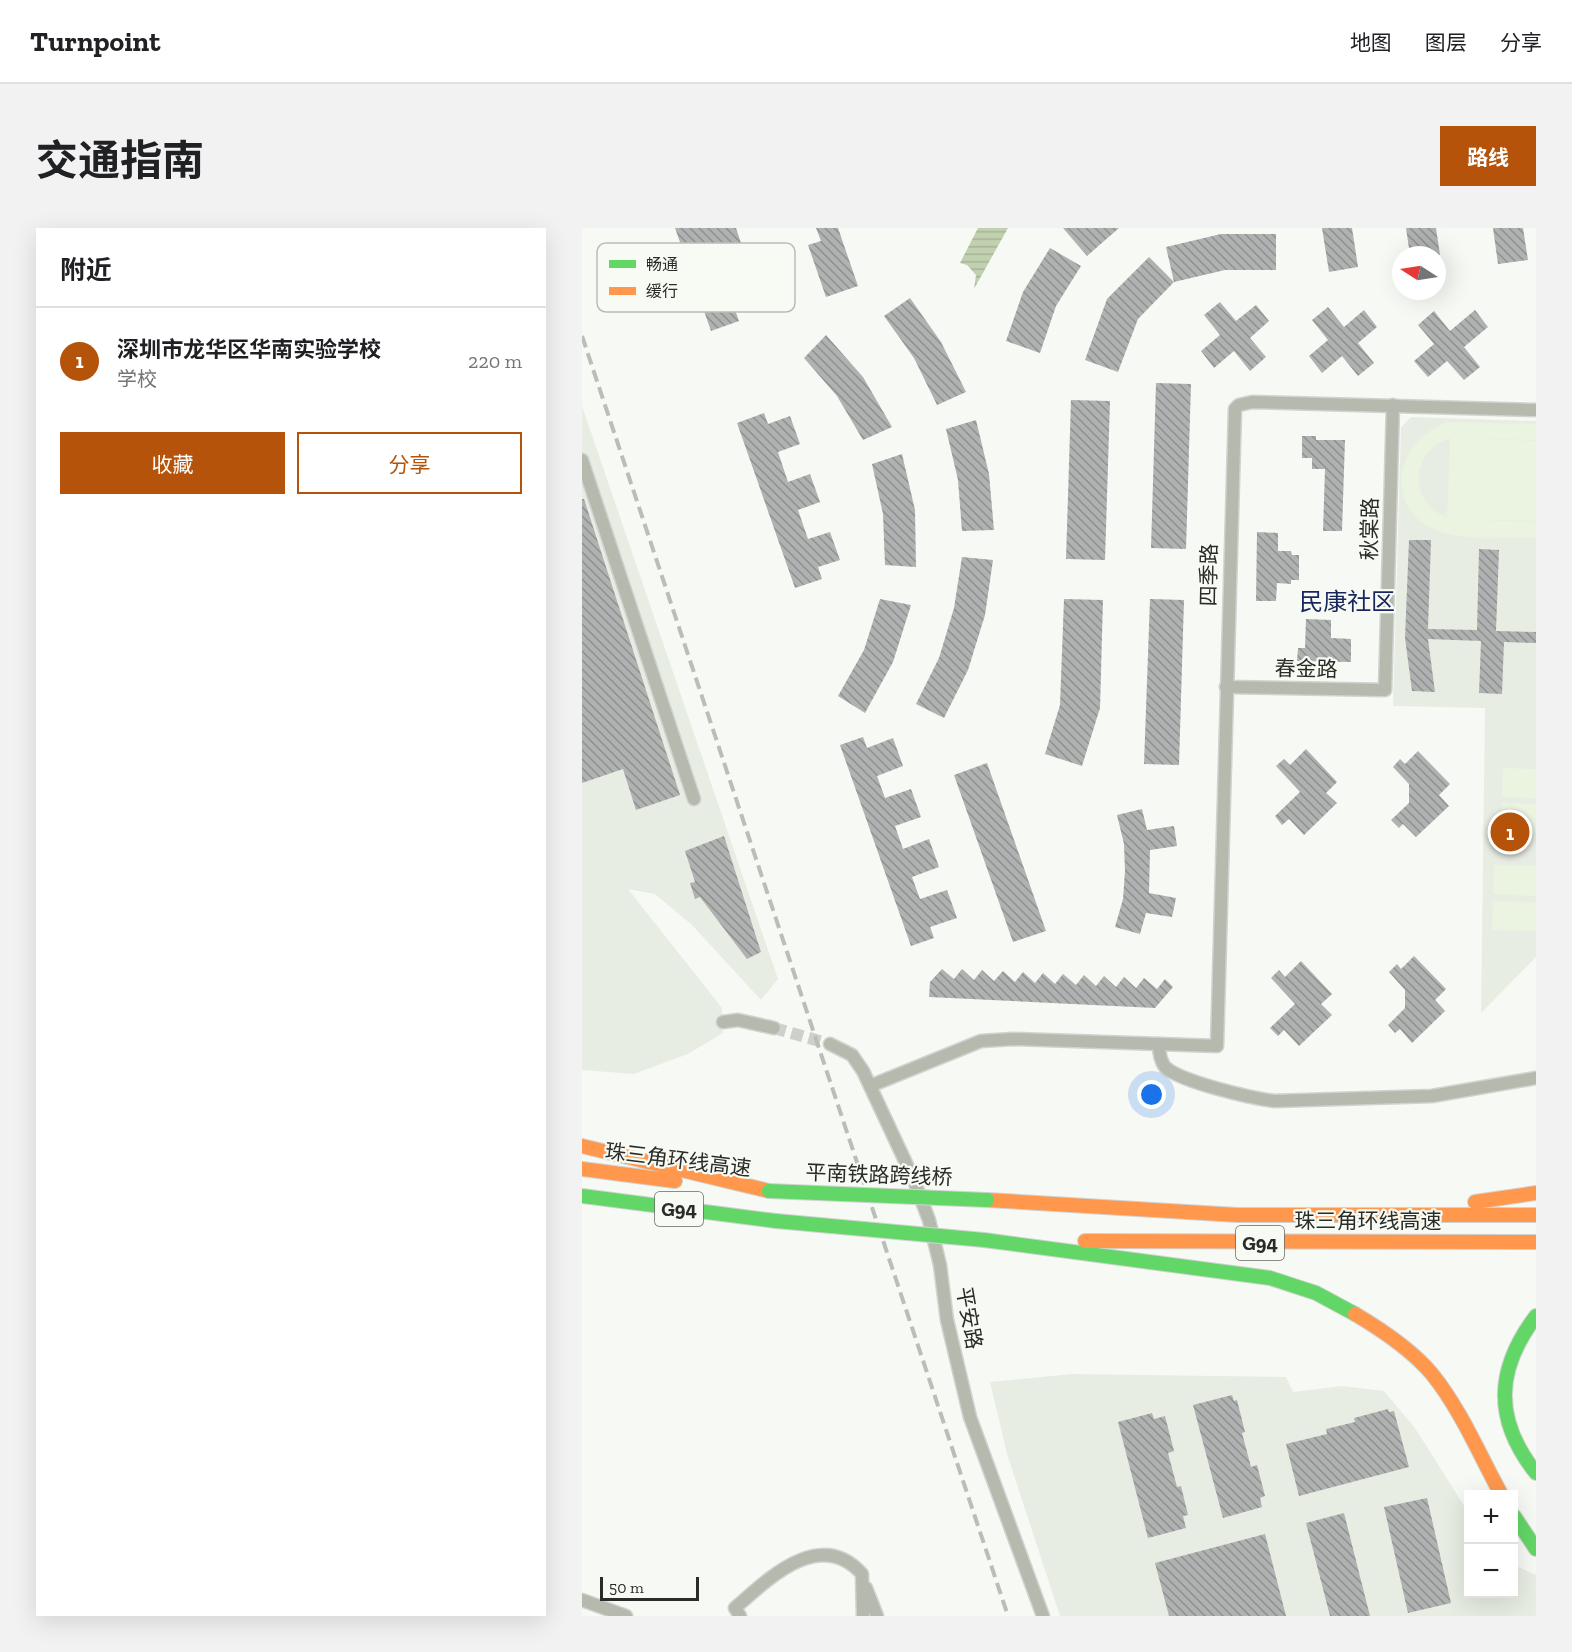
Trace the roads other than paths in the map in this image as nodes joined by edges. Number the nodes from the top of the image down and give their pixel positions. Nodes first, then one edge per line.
1 (1393, 405) junction
2 (1536, 410) edge
3 (582, 460) edge
4 (1226, 687) junction
5 (1385, 690) joint
6 (694, 799) dead end
7 (723, 1022) dead end
8 (774, 1028) tunnel mouth
9 (831, 1044) tunnel mouth
10 (1159, 1044) junction
11 (1536, 1078) edge
12 (870, 1086) junction
13 (582, 1146) edge
14 (582, 1169) edge
15 (769, 1191) junction
16 (1536, 1193) edge
17 (582, 1196) edge
18 (987, 1200) joint
19 (1070, 1203) junction
20 (1536, 1215) edge
21 (984, 1240) junction
22 (1536, 1242) edge
23 (1536, 1316) edge
24 (1536, 1473) edge
25 (1499, 1490) edge
26 (1518, 1522) edge
27 (1536, 1549) edge
28 (864, 1584) junction
29 (582, 1600) edge
30 (626, 1616) edge
31 (740, 1616) edge
32 (863, 1616) edge
33 (877, 1616) edge
34 (1043, 1616) edge

1 - 2 street, 四季路
1 - 4 street, 四季路
1 - 5 street, 秋棠路
3 - 6 street
4 - 5 street, 春金路
4 - 10 street, 四季路
7 - 8 street
9 - 12 street, 平安路
10 - 11 street
10 - 12 street
12 - 34 street, 平安路
13 - 15 highway
14 - 15 highway, 珠三角环线高速 / G94
15 - 18 highway, 平南铁路跨线桥 / G94, bridge
16 - 19 highway
17 - 21 highway, G94, bridge
18 - 19 highway, 珠三角环线高速 / G94
19 - 20 highway, 珠三角环线高速 / G94
21 - 22 highway, 珠三角环线高速 / G94
21 - 25 highway
23 - 24 highway
26 - 27 highway
28 - 31 street
28 - 32 street
28 - 33 street
29 - 30 street

